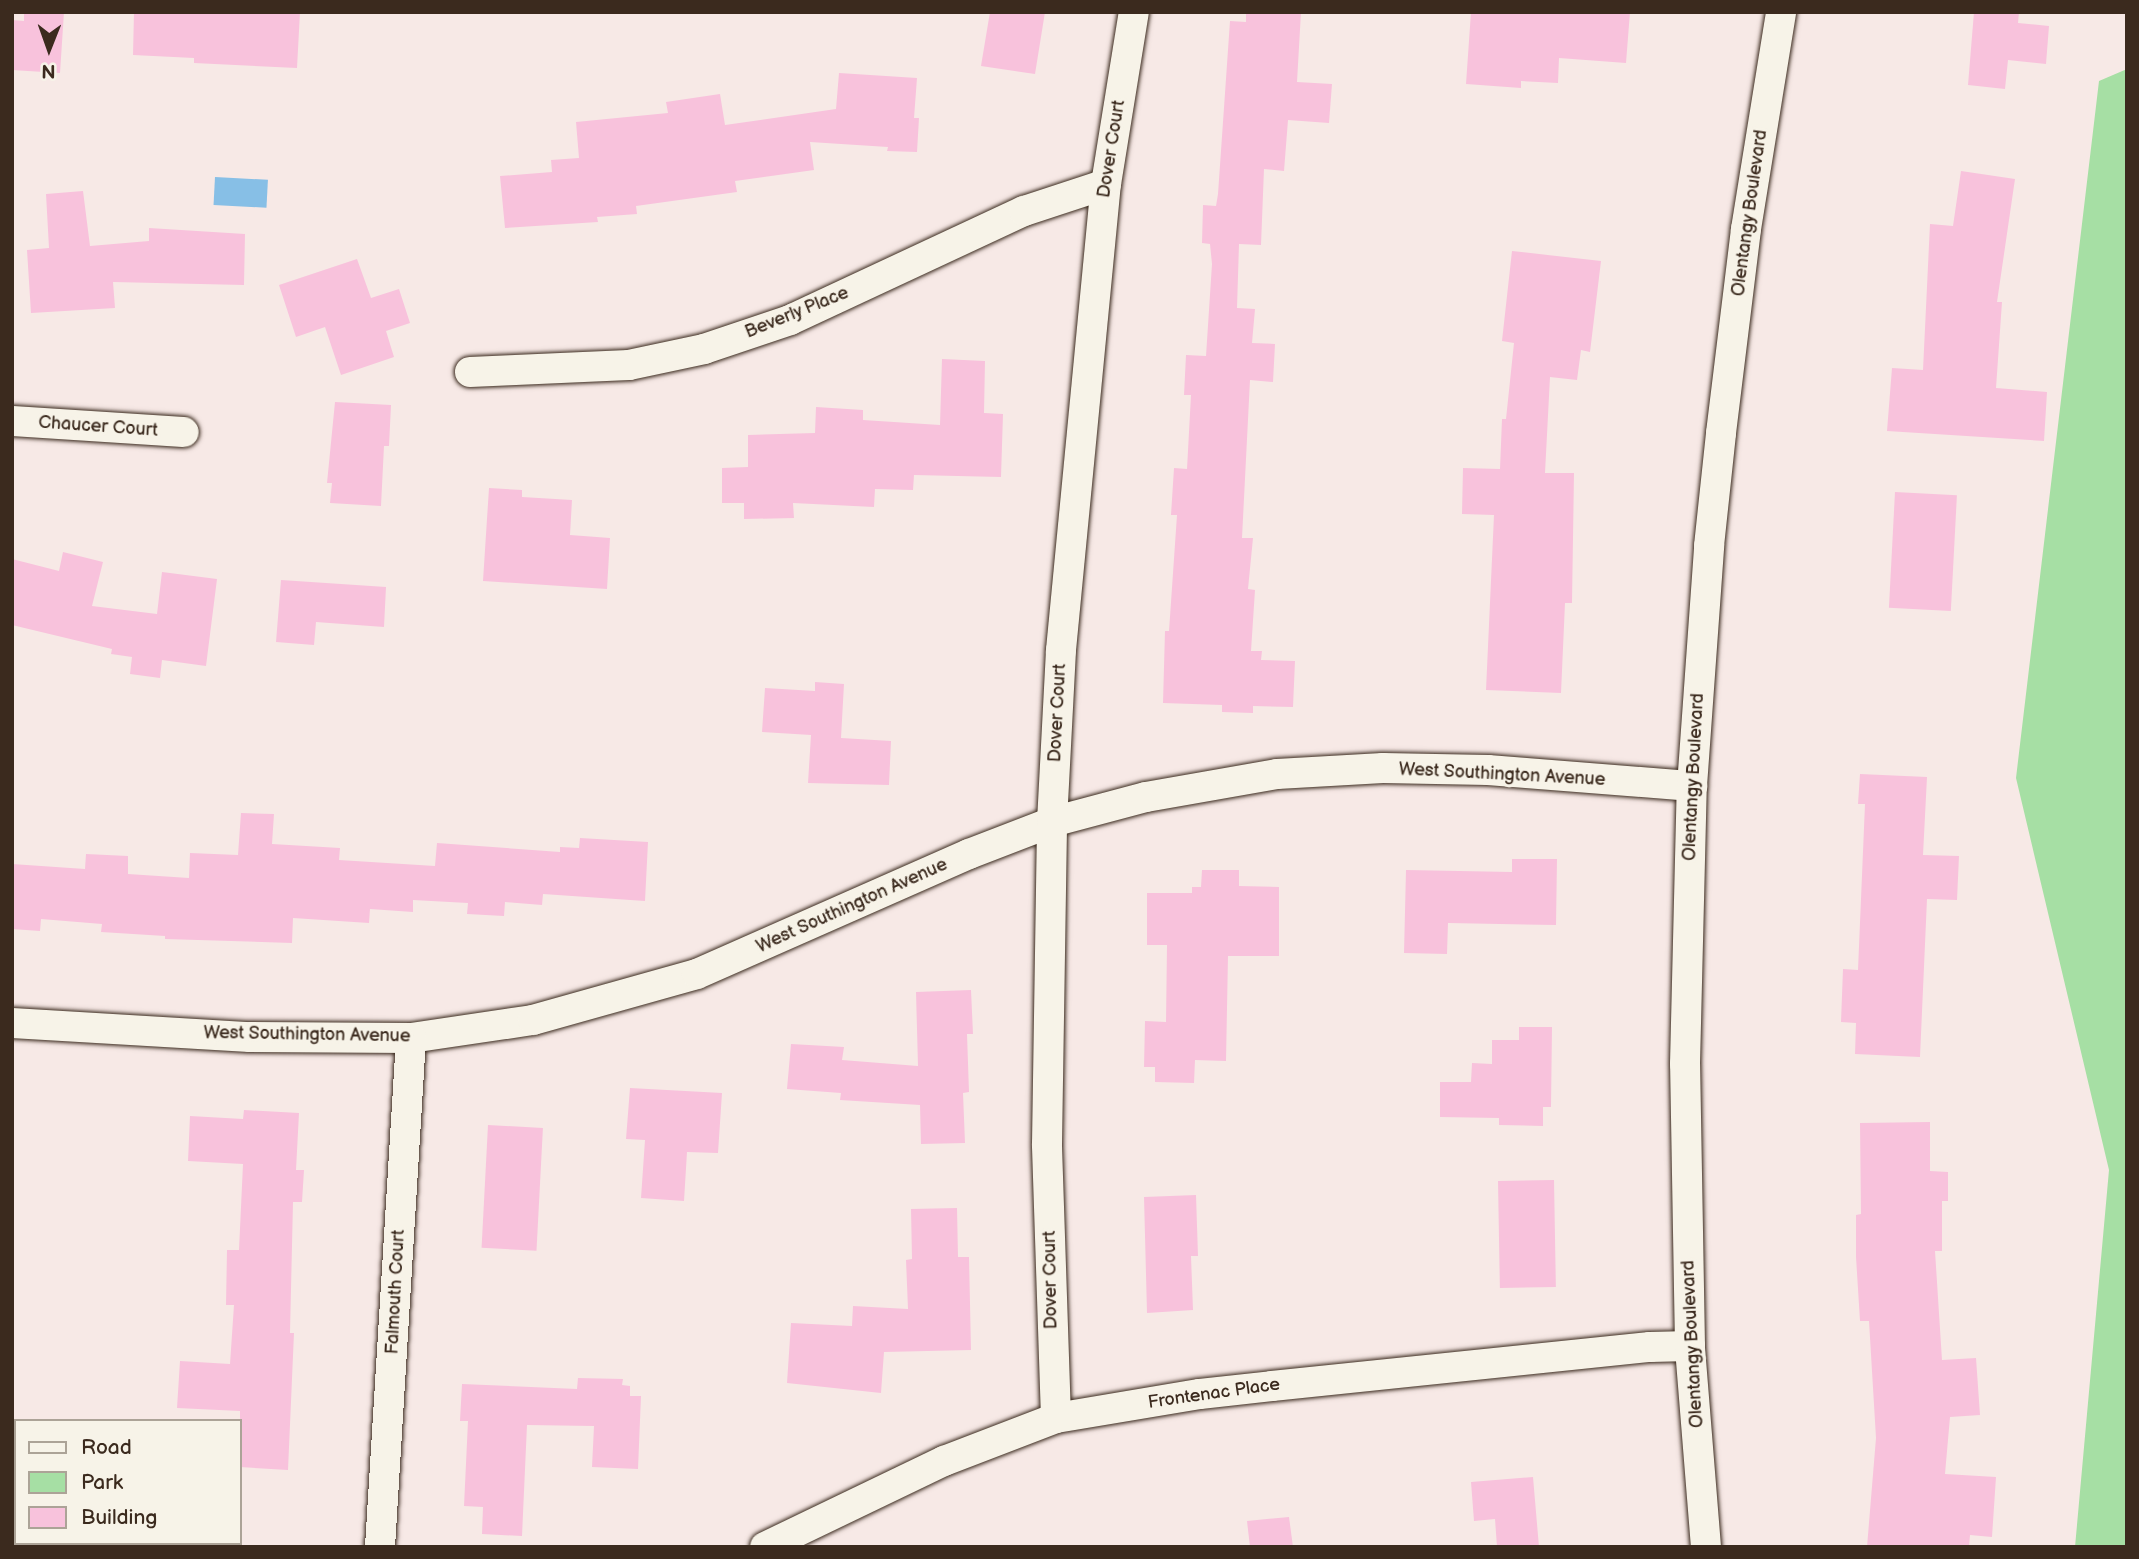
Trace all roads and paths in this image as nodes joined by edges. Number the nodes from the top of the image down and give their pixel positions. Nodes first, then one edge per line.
1 (1134, 12) edge
2 (1781, 12) edge
3 (1106, 184) junction
4 (470, 372) dead end
5 (12, 421) edge
6 (184, 432) dead end
7 (1692, 786) junction
8 (1052, 822) junction
9 (12, 1023) edge
10 (411, 1038) junction
11 (1690, 1346) junction
12 (1056, 1418) junction
13 (380, 1547) edge
14 (765, 1547) edge
15 (1706, 1547) edge

1 - 3 street, Dover Court
2 - 7 street, Olentangy Boulevard
3 - 4 street, Beverly Place
3 - 8 street, Dover Court
5 - 6 street, Chaucer Court
7 - 8 street, West Southington Avenue
7 - 11 street, Olentangy Boulevard
8 - 10 street, West Southington Avenue
8 - 12 street, Dover Court
9 - 10 street, West Southington Avenue
10 - 13 street, Falmouth Court
11 - 12 street, Frontenac Place
11 - 15 street, Olentangy Boulevard
12 - 14 street, Frontenac Place

